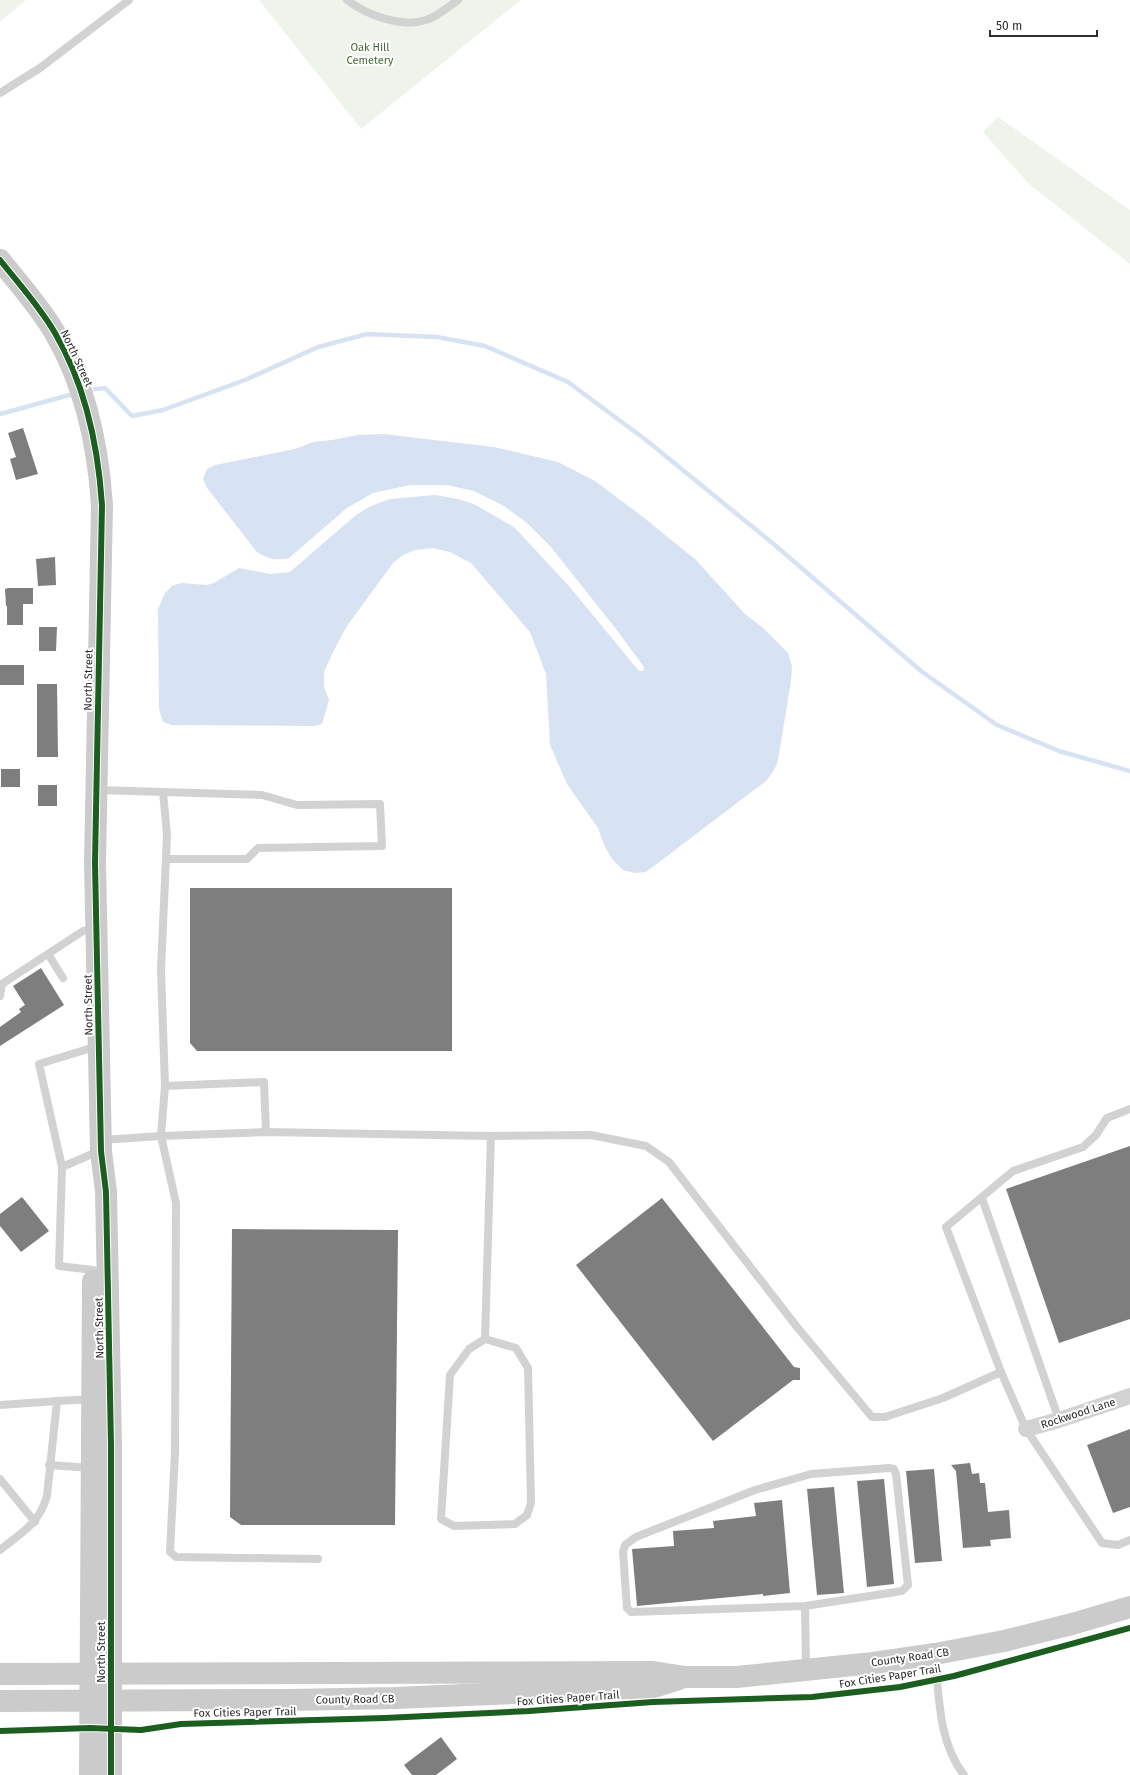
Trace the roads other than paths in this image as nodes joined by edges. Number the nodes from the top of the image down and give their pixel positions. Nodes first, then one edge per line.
1 (129, 0) edge
2 (347, 0) edge
3 (458, 0) edge
4 (0, 93) edge
5 (0, 260) edge
6 (96, 790) junction
7 (163, 792) junction
8 (166, 859) junction
9 (96, 929) junction
10 (48, 954) junction
11 (63, 978) dead end
12 (0, 996) edge
13 (99, 1046) junction
14 (165, 1086) junction
15 (1130, 1109) edge
16 (266, 1132) junction
17 (161, 1136) junction
18 (492, 1136) junction
19 (100, 1146) junction
20 (62, 1167) junction
21 (982, 1198) junction
22 (93, 1270) junction
23 (485, 1339) junction
24 (1001, 1372) junction
25 (1130, 1396) edge
26 (93, 1399) junction
27 (57, 1401) junction
28 (0, 1405) edge
29 (1059, 1420) junction
30 (1026, 1429) junction
31 (49, 1465) junction
32 (92, 1468) junction
33 (0, 1479) edge
34 (35, 1522) junction
35 (1130, 1540) edge
36 (0, 1550) edge
37 (318, 1559) dead end
38 (805, 1606) junction
39 (1130, 1607) edge
40 (935, 1654) junction
41 (806, 1671) junction
42 (101, 1673) junction
43 (0, 1674) edge
44 (684, 1677) junction
45 (101, 1700) junction
46 (0, 1701) edge
47 (961, 1774) edge
48 (90, 1775) edge
49 (111, 1775) edge

1 - 4 lane
2 - 3 lane
5 - 6 street, North Street
6 - 7 lane
6 - 9 street, North Street
7 - 8 lane
7 - 8 lane
8 - 14 lane
9 - 10 lane
9 - 13 street, North Street
10 - 11 lane
10 - 12 lane
13 - 19 street, North Street
13 - 20 lane
14 - 16 lane
14 - 17 lane
15 - 21 lane
16 - 17 lane
16 - 18 lane
17 - 19 lane
17 - 37 lane
18 - 23 lane
18 - 24 lane
19 - 20 lane
19 - 22 street, North Street
19 - 42 street, North Street
20 - 22 lane
21 - 24 lane
21 - 29 lane
22 - 26 street, North Street
23 - 23 lane
24 - 30 lane
25 - 29 street, Rockwood Lane
26 - 27 lane
26 - 32 street, North Street
27 - 28 lane
27 - 31 lane
29 - 30 street, Rockwood Lane
30 - 35 lane
31 - 32 lane
31 - 34 lane
32 - 42 street, North Street
33 - 34 lane
34 - 36 lane
38 - 38 lane
38 - 41 lane
39 - 40 street, County Road CB
40 - 41 street, County Road CB
40 - 47 lane
41 - 44 street, County Road CB
42 - 43 street, County Road CB
42 - 44 street, County Road CB
42 - 45 street, North Street
44 - 45 street, County Road CB
45 - 46 street, County Road CB
45 - 48 street, North Street
45 - 49 street, North Street

